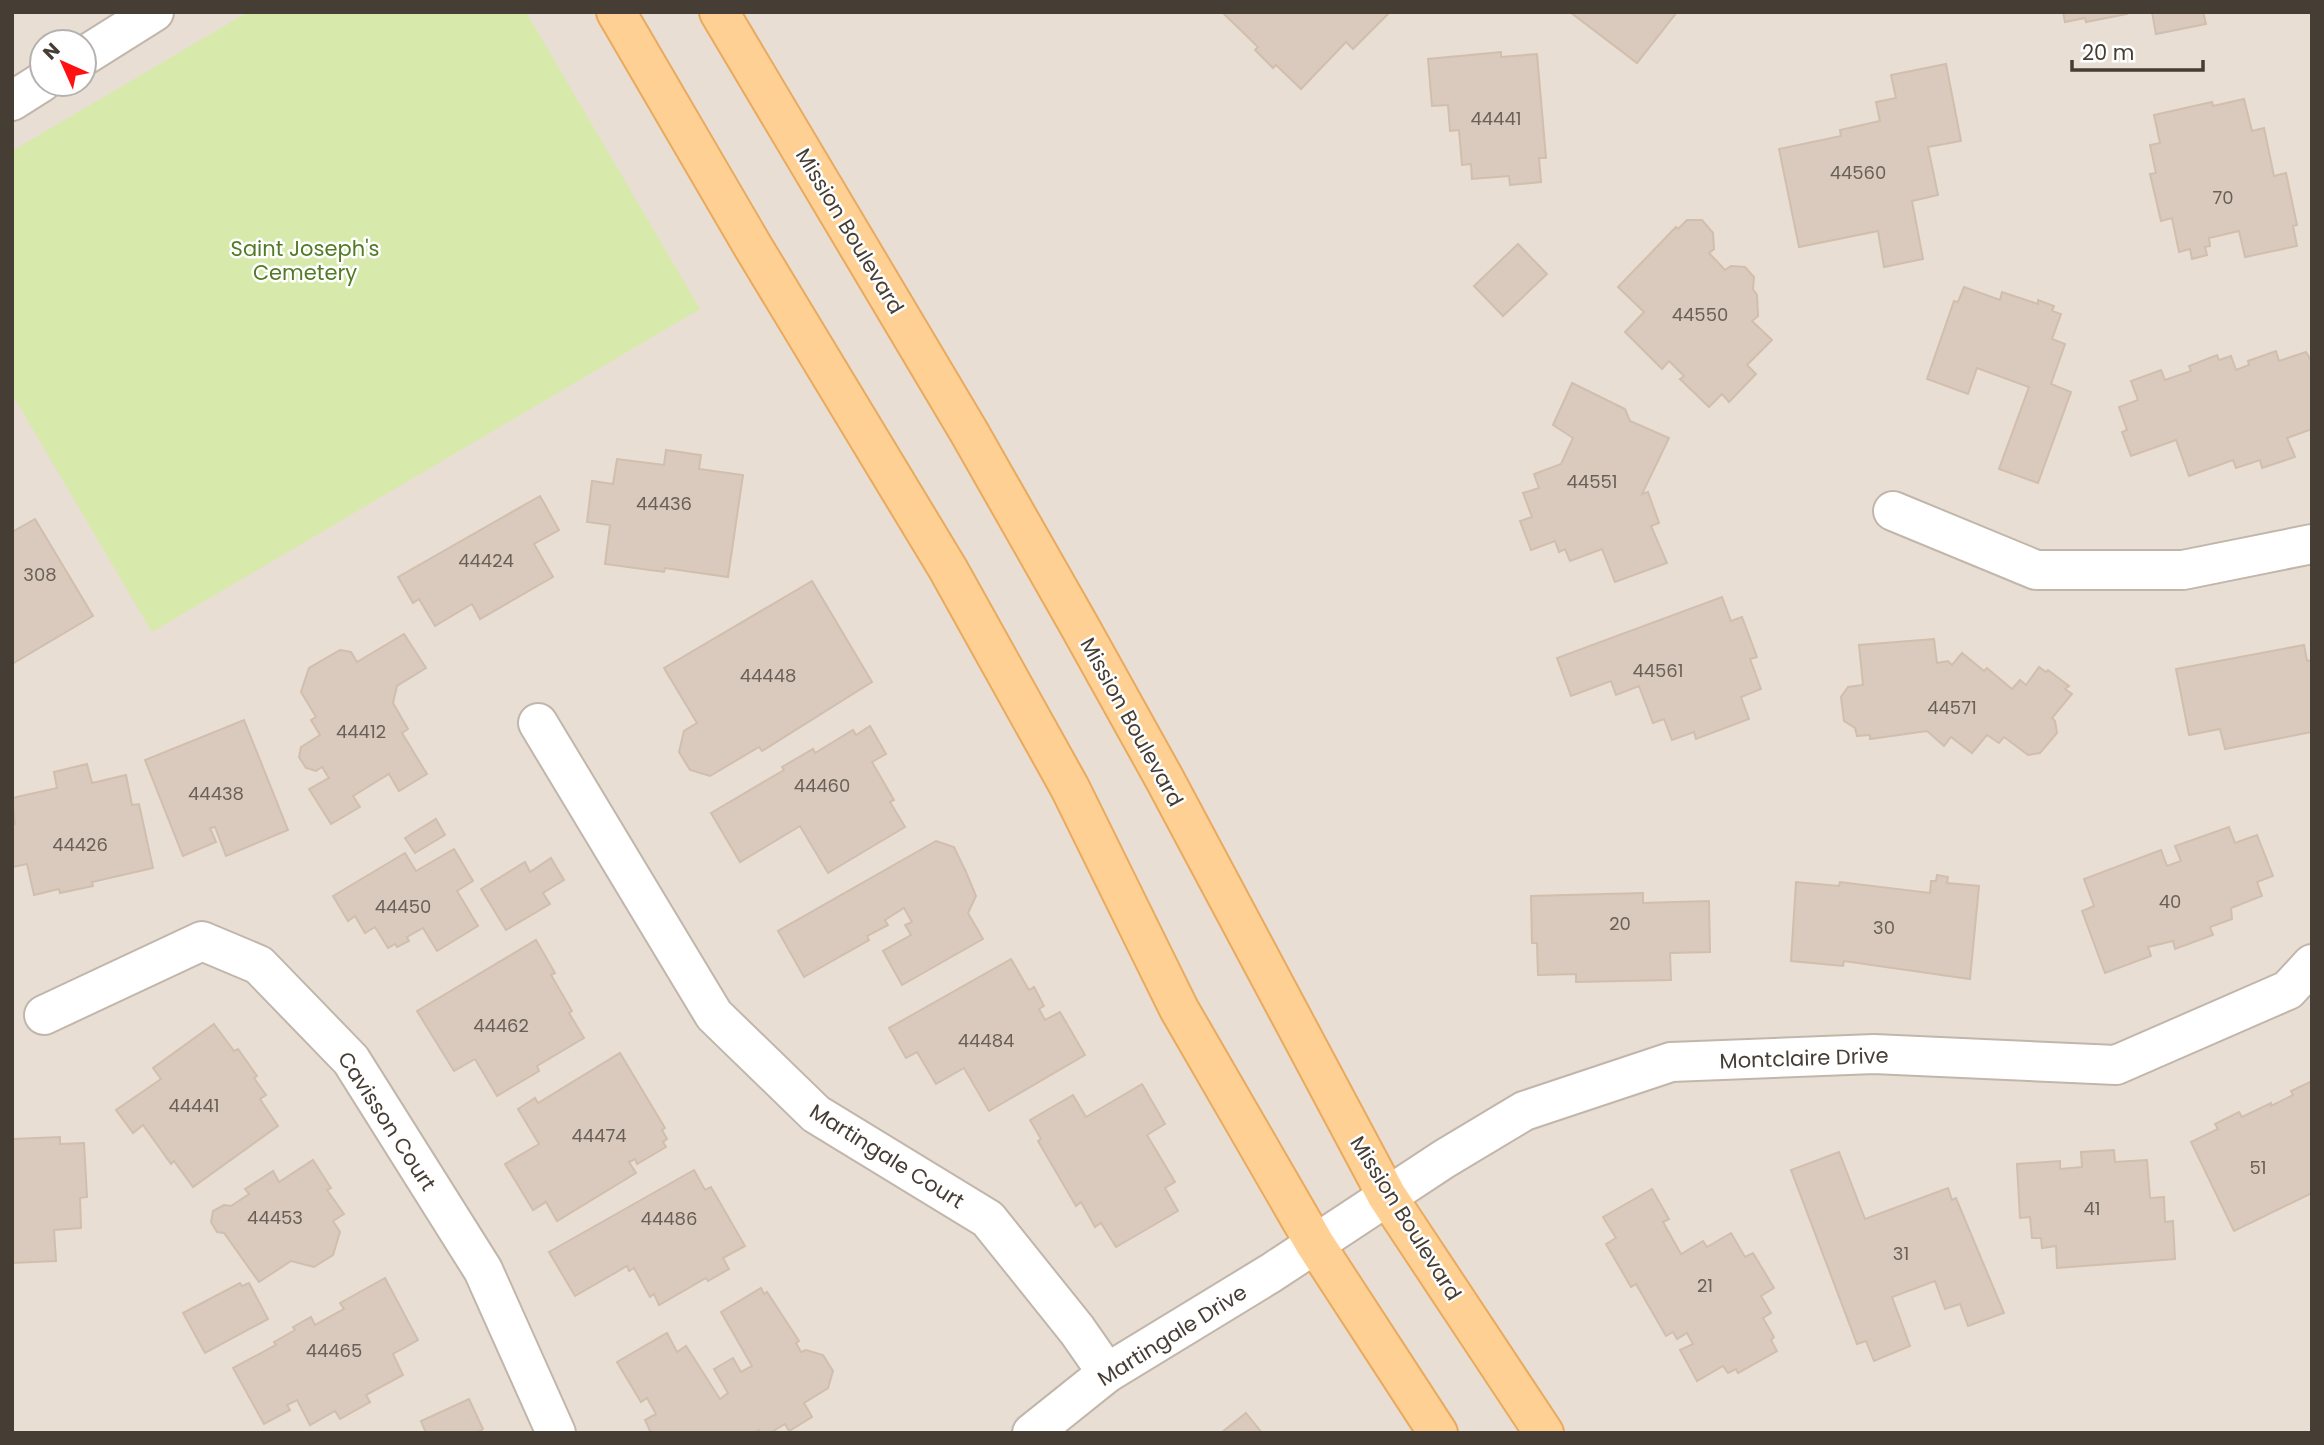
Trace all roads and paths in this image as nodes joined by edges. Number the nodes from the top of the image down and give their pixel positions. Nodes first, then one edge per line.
1 (154, 12) edge
2 (616, 12) edge
3 (719, 12) edge
4 (98, 47) edge
5 (28, 91) edge
6 (12, 101) edge
7 (1893, 511) dead end
8 (2312, 544) edge
9 (538, 723) dead end
10 (2312, 964) edge
11 (44, 1015) dead end
12 (1387, 1196) junction
13 (1315, 1244) junction
14 (1107, 1373) junction
15 (556, 1433) edge
16 (1032, 1433) edge
17 (1438, 1433) edge
18 (1544, 1433) edge

1 - 4 street
2 - 13 main road
3 - 12 main road, Mission Boulevard
5 - 6 street
7 - 8 street
9 - 14 street, Martingale Court
10 - 12 street, Montclaire Drive
11 - 15 street, Cavisson Court
12 - 13 street, Montclaire Drive
12 - 18 main road, Mission Boulevard
13 - 14 street, Martingale Drive
13 - 17 main road
14 - 16 street, Martingale Drive

